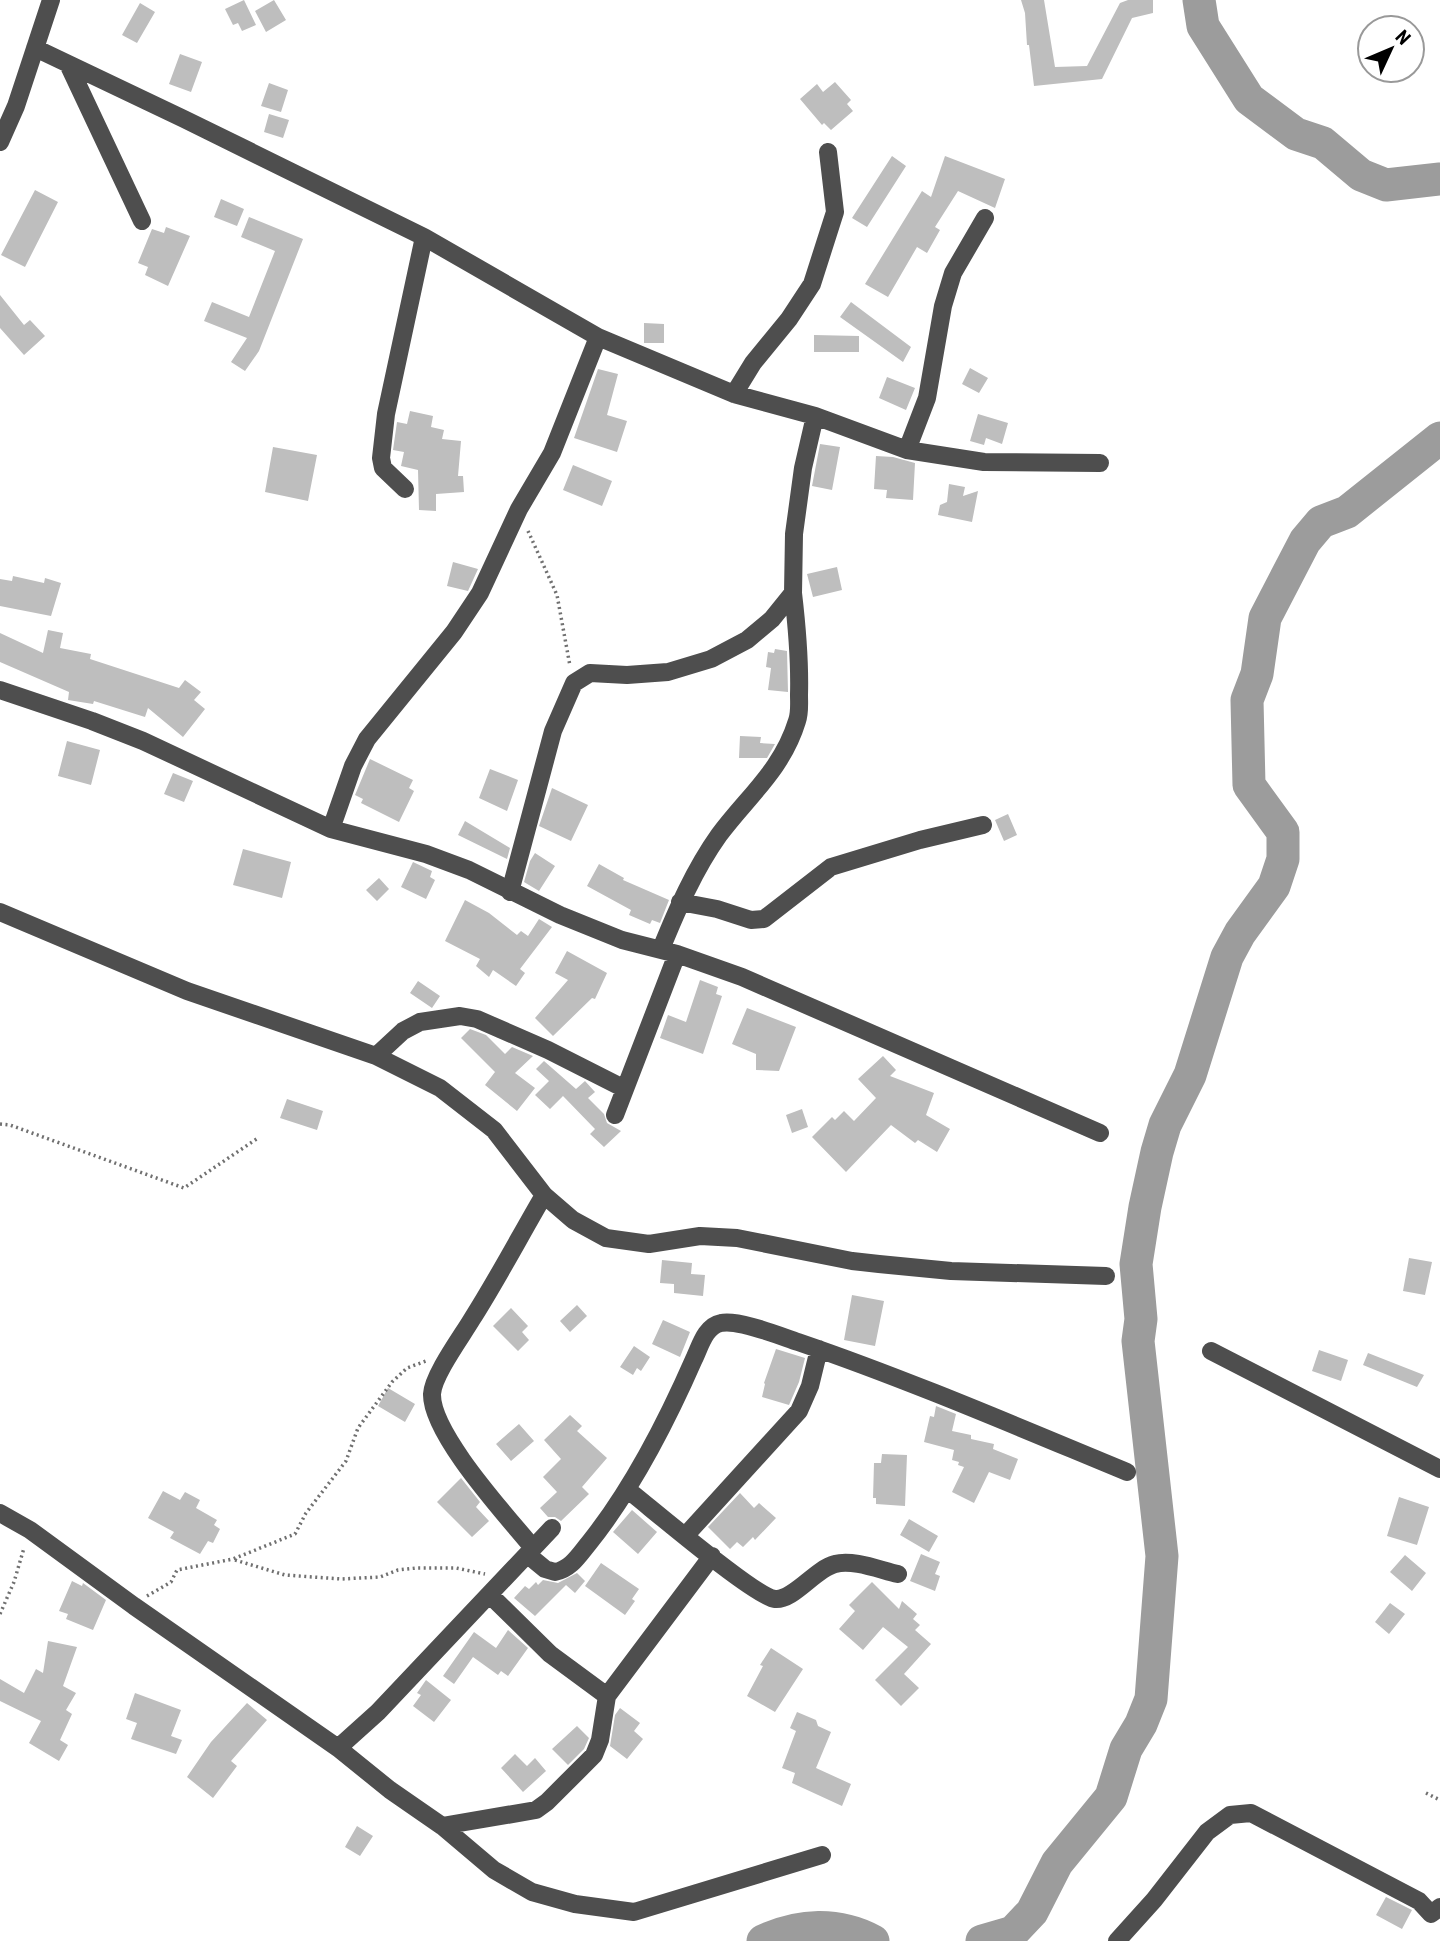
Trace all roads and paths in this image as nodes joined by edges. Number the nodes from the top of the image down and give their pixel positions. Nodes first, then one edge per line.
1 (51, 0) edge
2 (35, 48) junction
3 (68, 64) junction
4 (0, 142) edge
5 (828, 152) dead end
6 (985, 218) dead end
7 (142, 221) dead end
8 (424, 237) junction
9 (598, 337) junction
10 (734, 394) junction
11 (815, 416) junction
12 (907, 450) junction
13 (1100, 463) dead end
14 (405, 489) dead end
15 (519, 509) junction
16 (793, 593) junction
17 (574, 683) junction
18 (0, 690) edge
19 (983, 825) dead end
20 (331, 829) junction
21 (510, 891) junction
22 (680, 902) junction
23 (0, 912) edge
24 (669, 952) junction
25 (376, 1056) junction
26 (625, 1089) junction
27 (615, 1115) dead end
28 (0, 1124) edge
29 (1100, 1133) dead end
30 (258, 1138) dead end
31 (544, 1195) junction
32 (1106, 1276) dead end
33 (819, 1349) junction
34 (1211, 1351) dead end
35 (452, 1352) junction
36 (1440, 1469) edge
37 (1127, 1472) dead end
38 (628, 1490) junction
39 (0, 1513) edge
40 (552, 1528) dead end
41 (30, 1530) junction
42 (686, 1535) junction
43 (530, 1551) junction
44 (712, 1556) junction
45 (233, 1559) junction
46 (898, 1574) dead end
47 (507, 1578) junction
48 (490, 1595) junction
49 (134, 1606) junction
50 (0, 1614) edge
51 (607, 1696) junction
52 (338, 1748) junction
53 (1426, 1793) dead end
54 (1440, 1800) edge
55 (442, 1825) junction
56 (822, 1855) dead end
57 (1440, 1908) edge
58 (1117, 1941) edge

1 - 2 street
2 - 3 street
2 - 4 street
3 - 7 street
3 - 8 street
5 - 10 street
6 - 12 street
8 - 9 street
8 - 14 street
9 - 10 street
9 - 15 street
10 - 11 street
11 - 12 street
11 - 16 street
12 - 13 street
15 - 17 path
15 - 20 street
16 - 17 street
16 - 22 street
17 - 21 street
18 - 20 street
19 - 22 street
20 - 21 street
21 - 24 street
22 - 24 street
23 - 25 street
24 - 26 street
24 - 29 street
25 - 26 street
25 - 31 street
26 - 27 street
28 - 30 path
31 - 32 street
31 - 35 street
33 - 37 street
33 - 38 street
33 - 42 street
34 - 36 street
35 - 43 street
35 - 45 path
38 - 42 street
38 - 43 street
39 - 41 street
40 - 43 street
41 - 49 street
41 - 50 path
42 - 44 street
43 - 47 street
44 - 46 street
44 - 51 street
45 - 47 path
45 - 49 path
47 - 48 street
48 - 51 street
48 - 52 street
49 - 52 street
51 - 55 street
52 - 55 street
53 - 54 path
55 - 56 street
57 - 58 street

